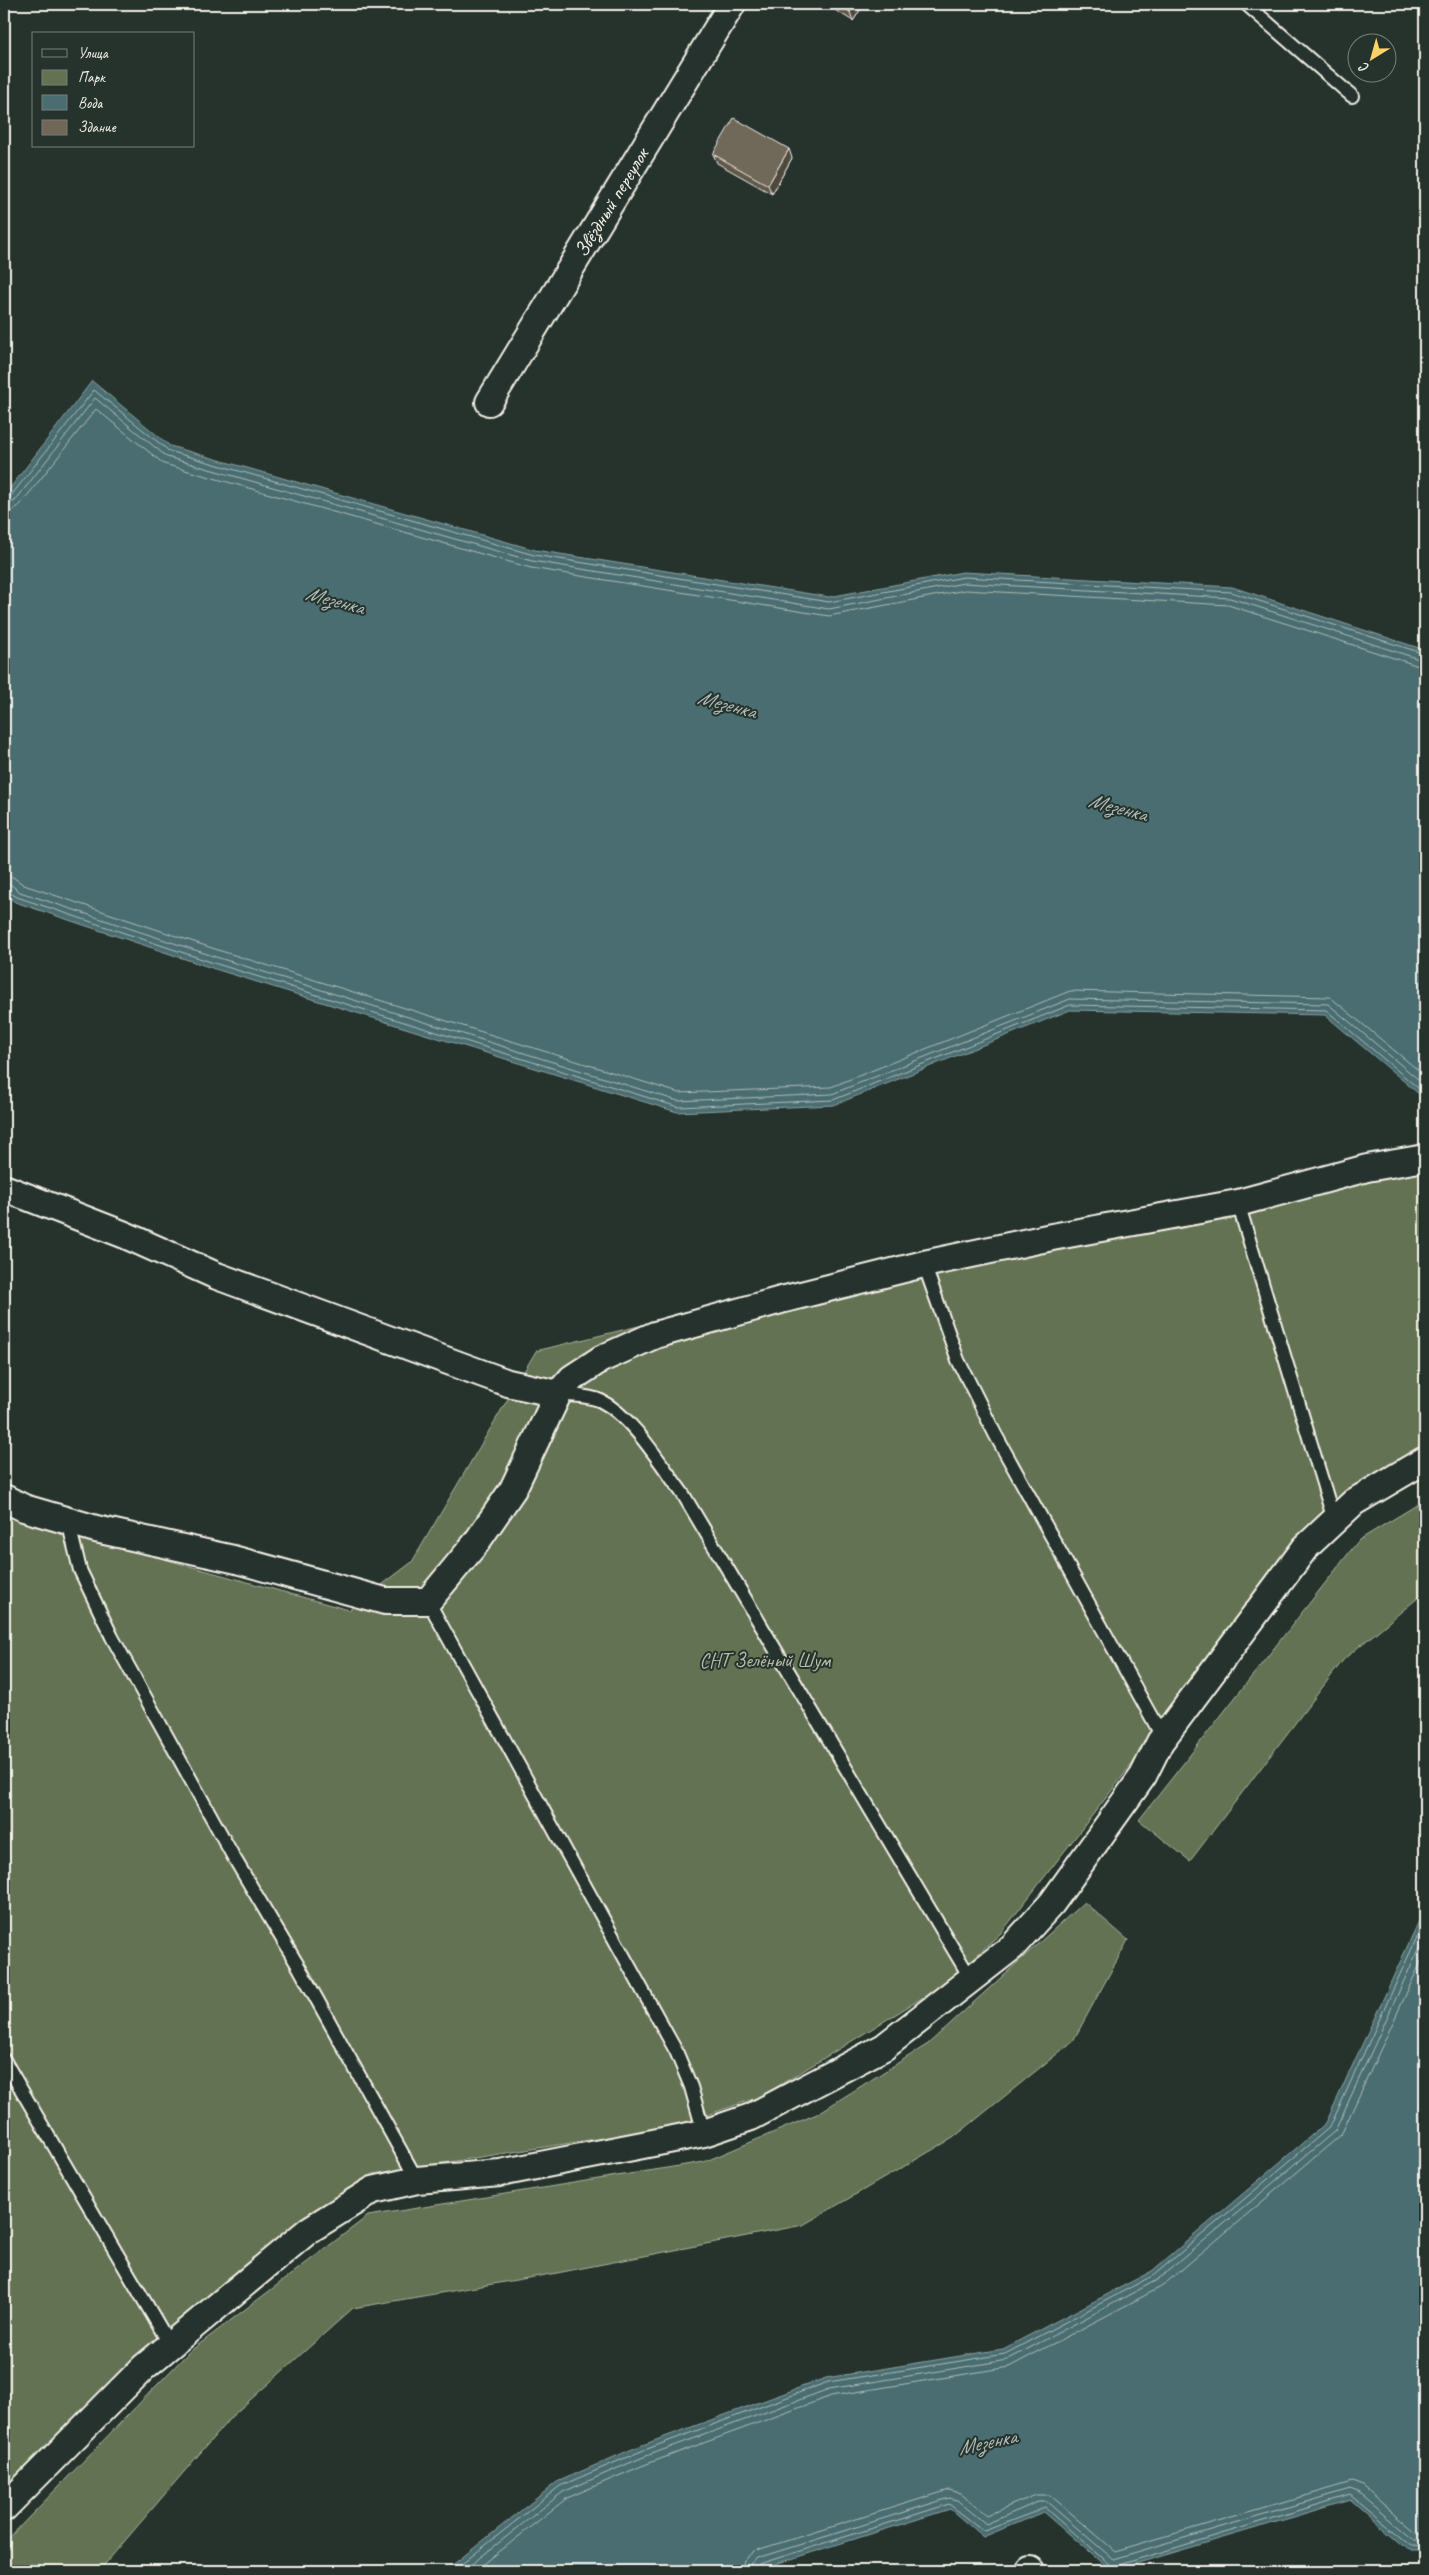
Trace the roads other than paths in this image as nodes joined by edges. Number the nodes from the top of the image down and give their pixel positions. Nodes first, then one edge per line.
1 (732, 4) edge
2 (1246, 4) edge
3 (1352, 96) dead end
4 (489, 402) dead end
5 (1425, 1158) edge
6 (4, 1188) edge
7 (1238, 1203) junction
8 (924, 1264) junction
9 (558, 1394) junction
10 (1425, 1460) edge
11 (4, 1498) edge
12 (1334, 1520) junction
13 (68, 1521) junction
14 (428, 1602) junction
15 (1160, 1742) junction
16 (971, 1979) junction
17 (4, 2060) edge
18 (704, 2133) junction
19 (417, 2180) junction
20 (170, 2345) junction
21 (4, 2508) edge

1 - 4 street, Звёздный переулок
2 - 3 lane
5 - 7 street
6 - 9 street
7 - 8 street
7 - 12 lane
8 - 9 street
8 - 15 lane
9 - 14 street
9 - 16 lane
10 - 12 street
11 - 13 street
12 - 15 street
13 - 14 street
13 - 19 lane
14 - 18 lane
15 - 16 street
16 - 18 street
17 - 20 lane
18 - 19 street
19 - 20 street
20 - 21 street

